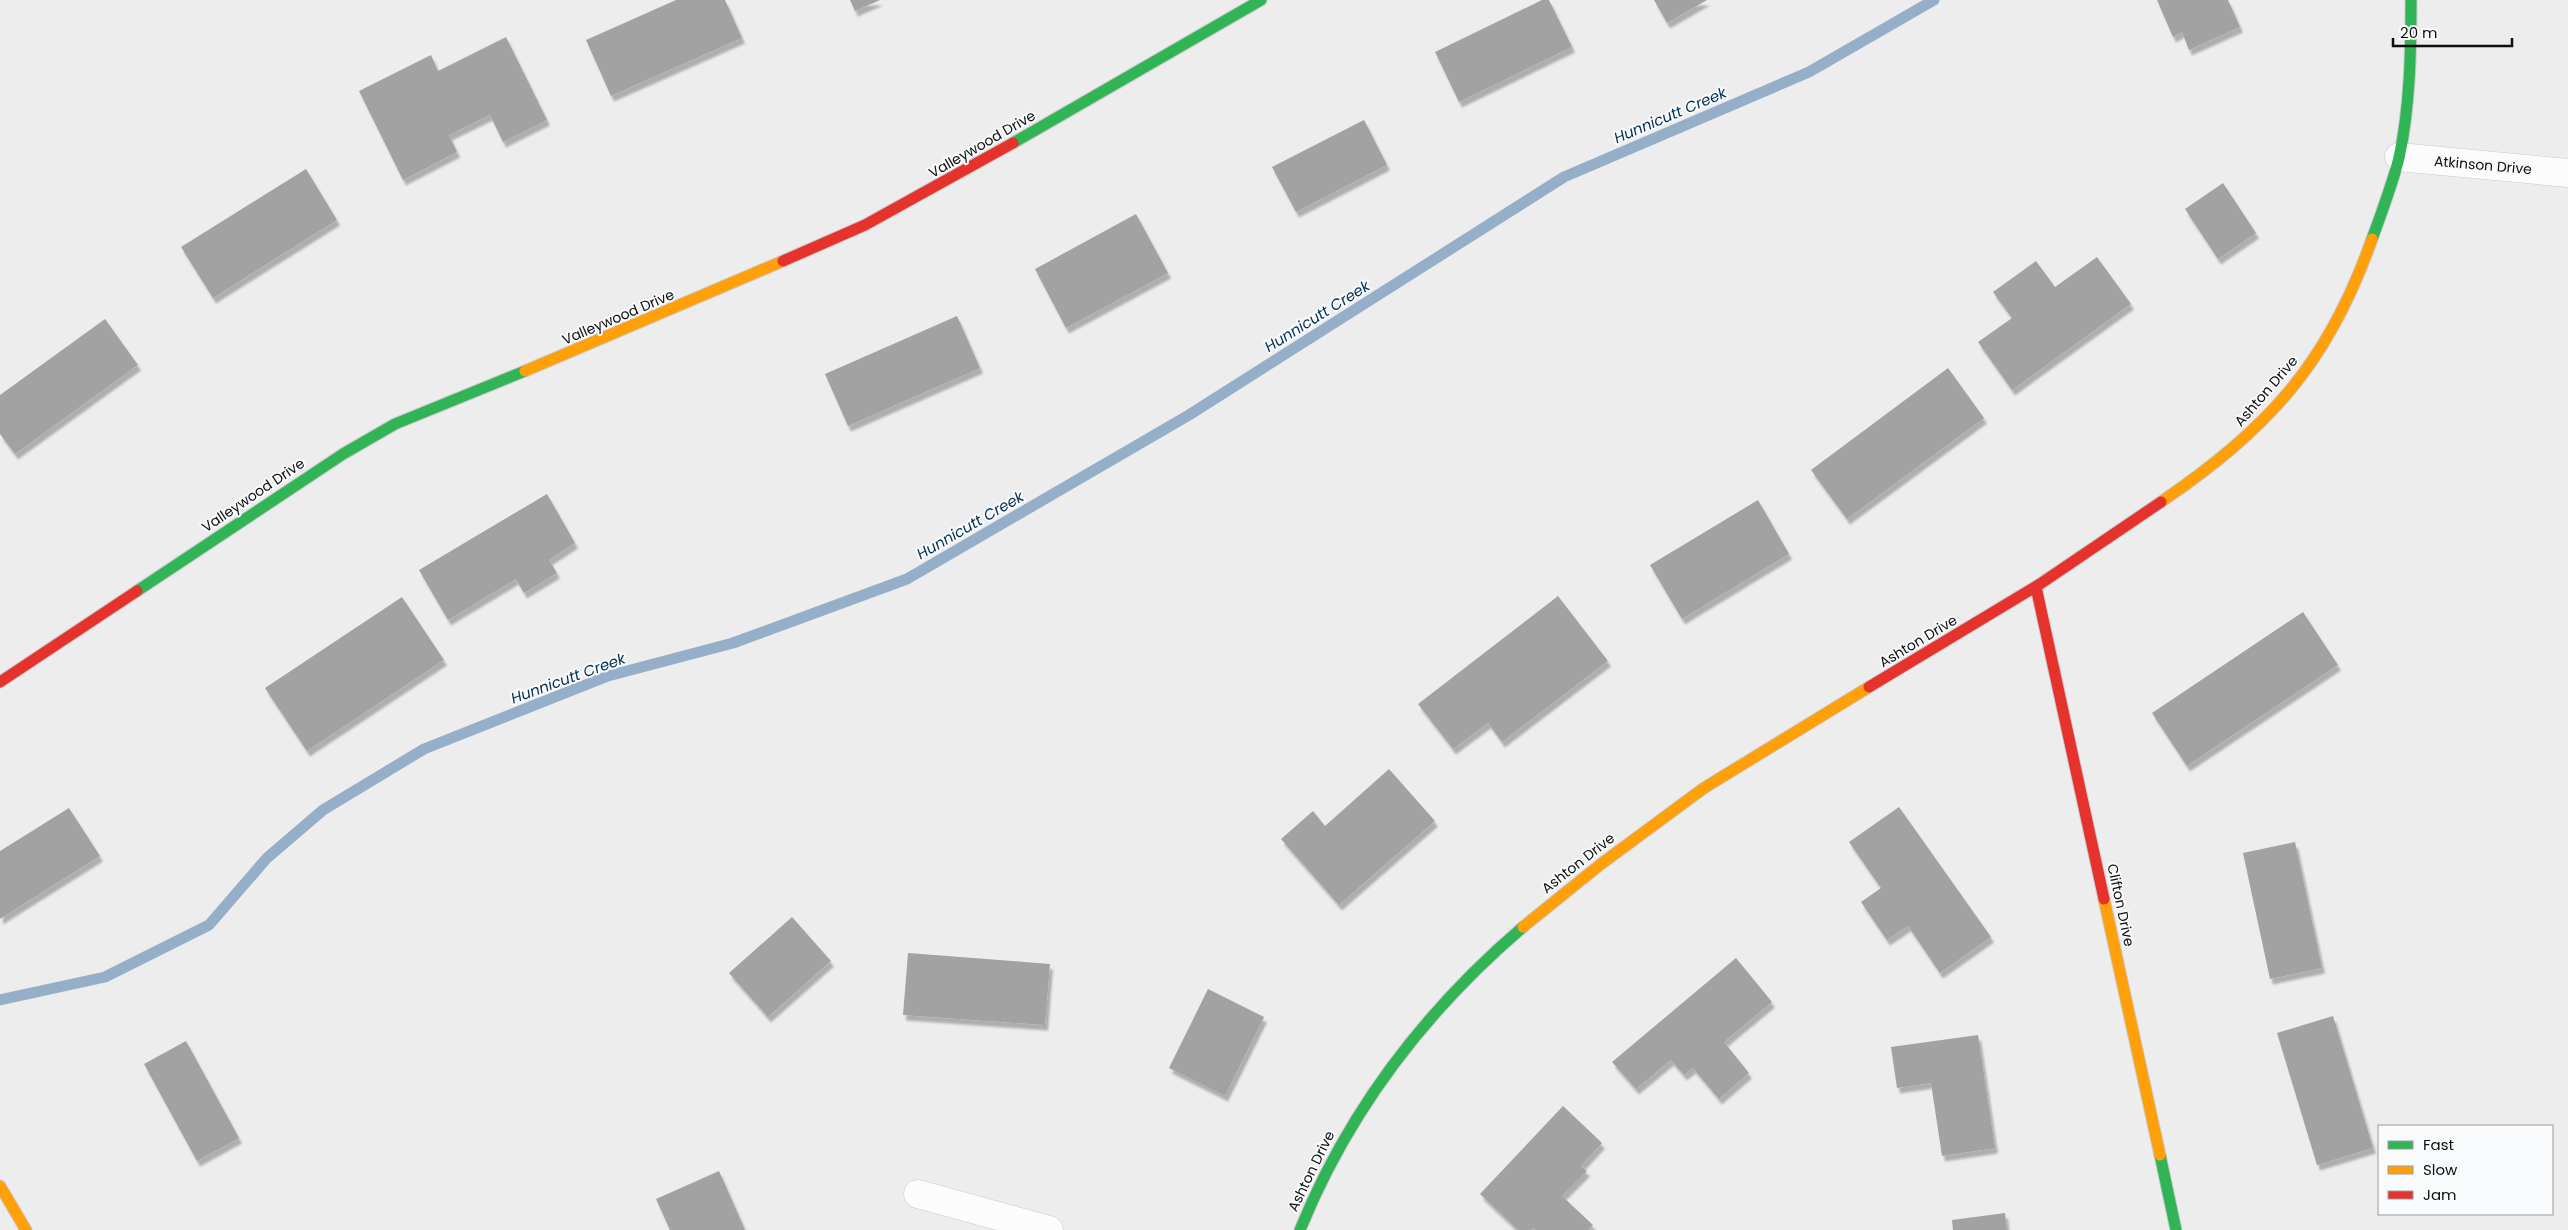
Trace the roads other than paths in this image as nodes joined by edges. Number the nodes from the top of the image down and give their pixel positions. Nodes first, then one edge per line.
1 (1261, 0) edge
2 (2411, 0) edge
3 (2399, 157) junction
4 (2568, 173) edge
5 (2036, 587) junction
6 (0, 682) edge
7 (0, 1186) edge
8 (918, 1194) dead end
9 (26, 1230) edge
10 (1049, 1230) edge
11 (1300, 1230) edge
12 (2176, 1230) edge

1 - 6 street, Valleywood Drive
2 - 3 street, Ashton Drive
3 - 4 street, Atkinson Drive
3 - 5 street, Ashton Drive
5 - 11 street, Ashton Drive
5 - 12 street, Clifton Drive
7 - 9 street
8 - 10 street

